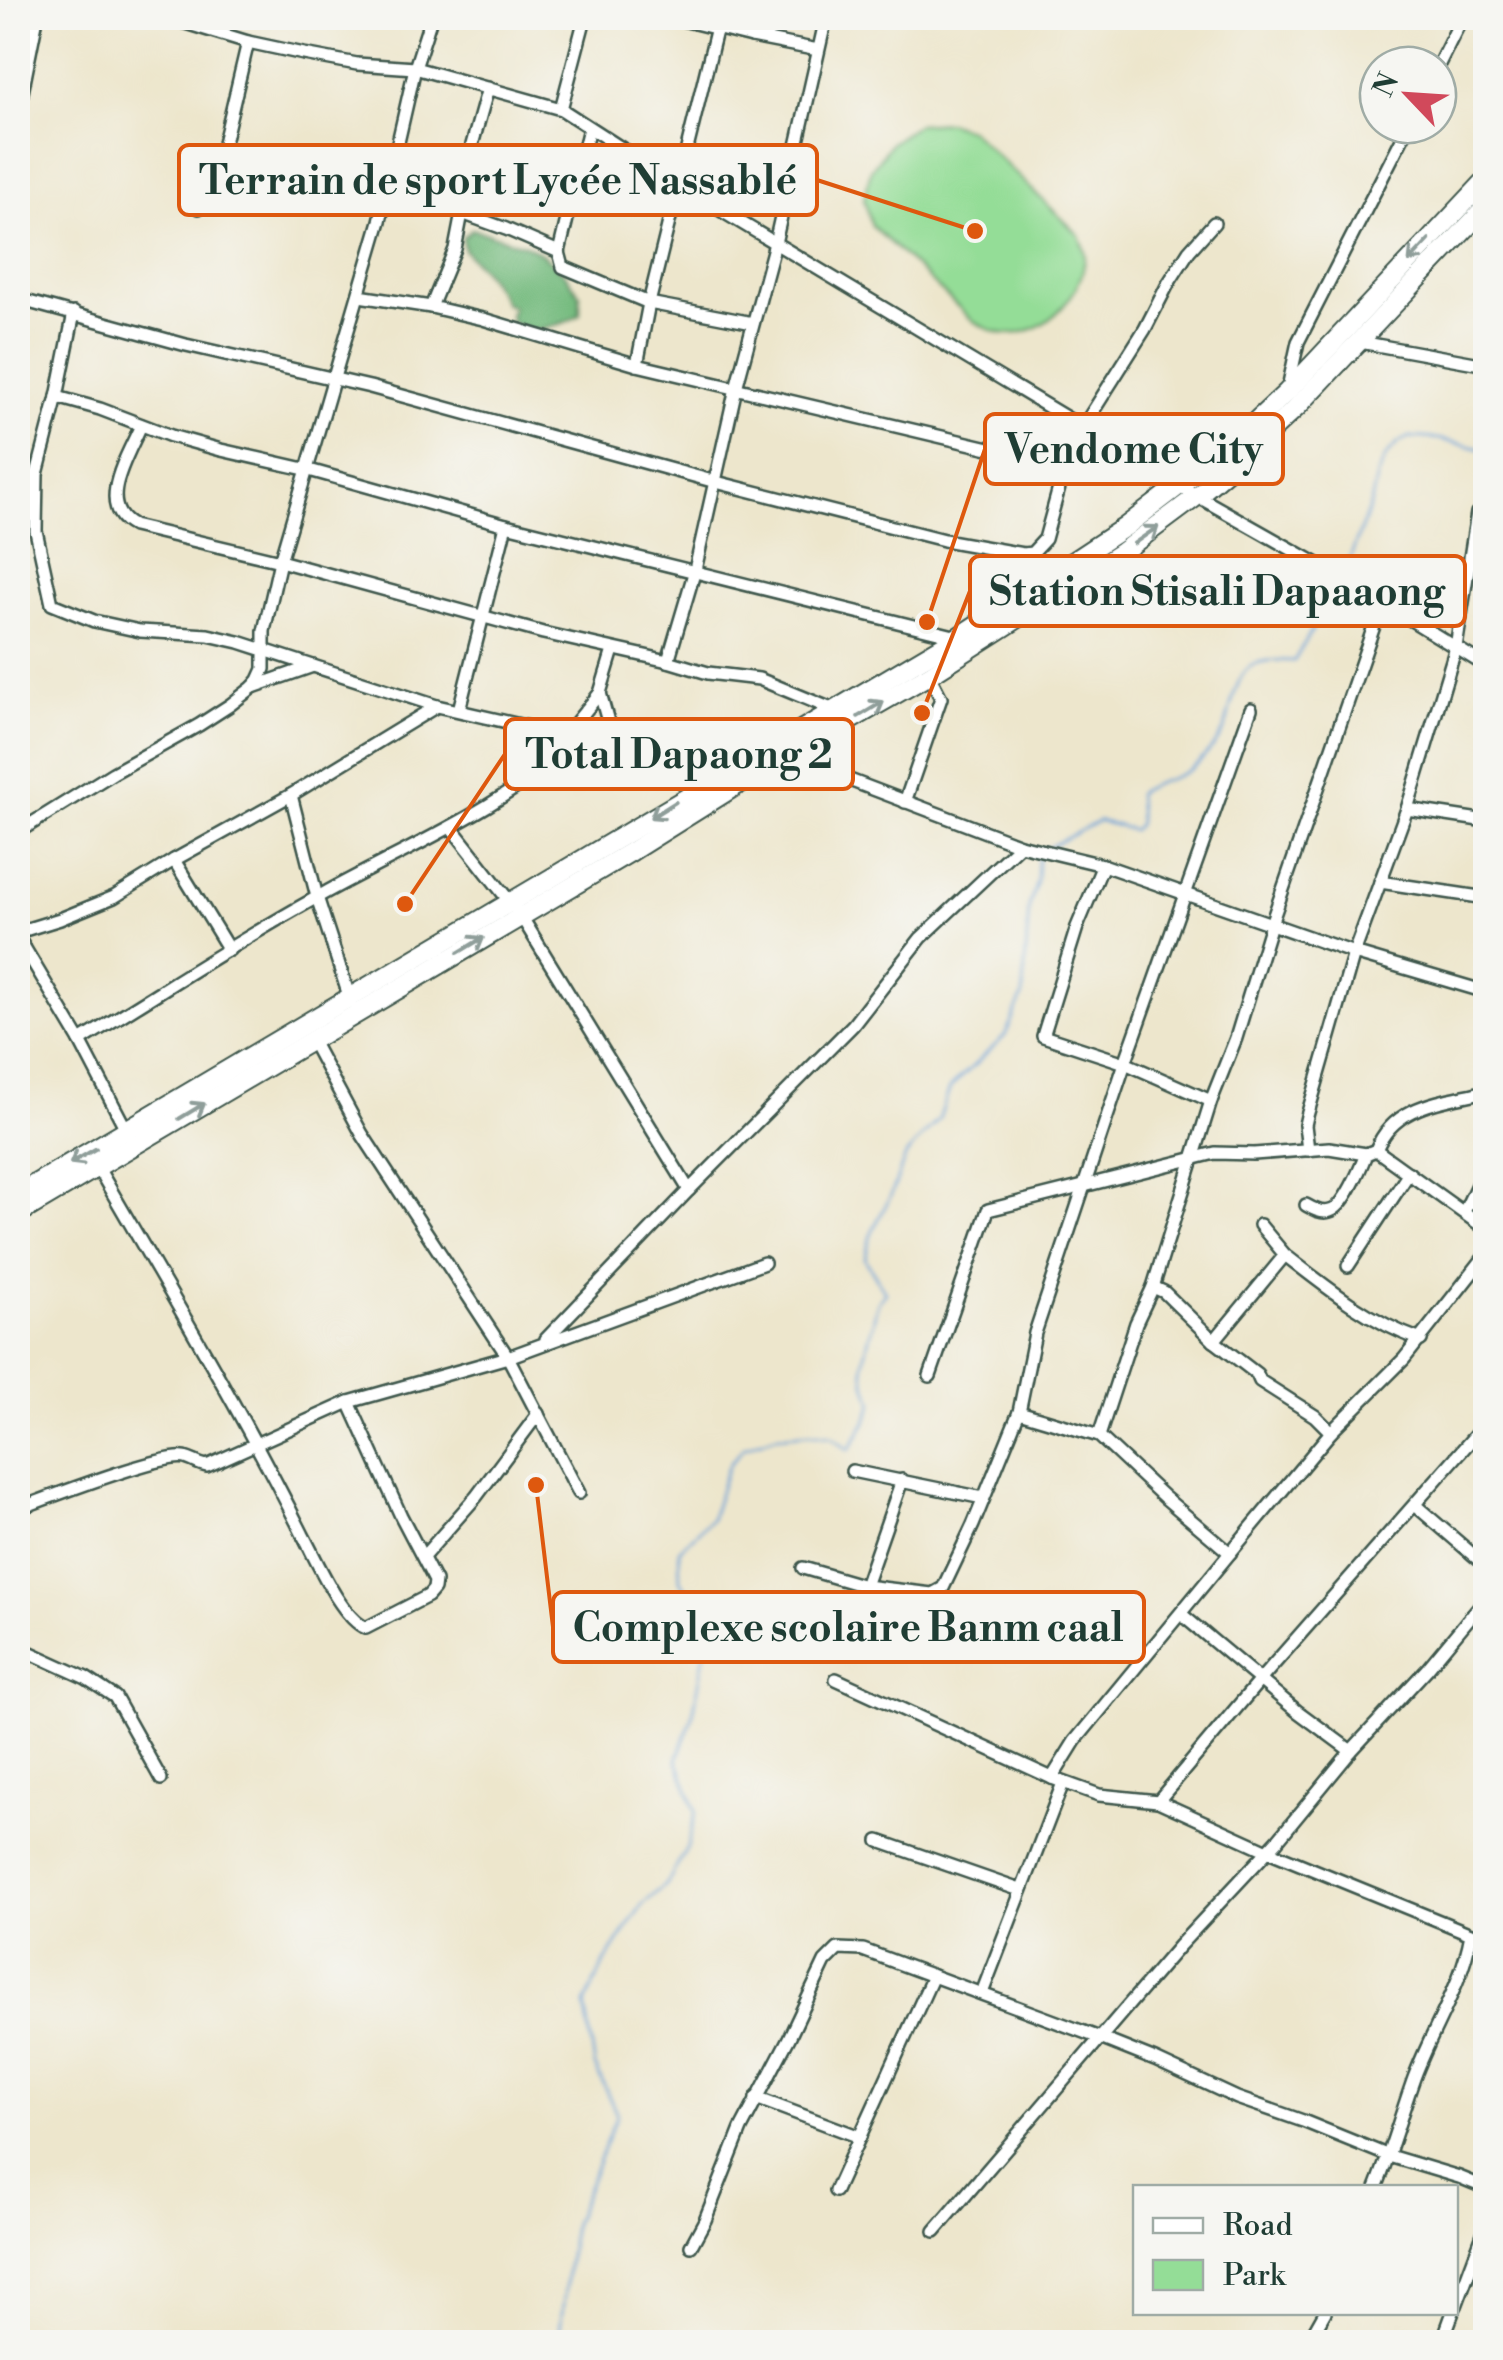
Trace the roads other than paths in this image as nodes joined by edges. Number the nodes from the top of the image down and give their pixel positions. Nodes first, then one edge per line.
1 (37, 18) edge
2 (170, 18) edge
3 (431, 18) edge
4 (585, 18) edge
5 (674, 18) edge
6 (756, 18) edge
7 (826, 18) edge
8 (1462, 18) edge
9 (717, 28) junction
10 (752, 38) junction
11 (248, 42) junction
12 (1448, 45) edge
13 (818, 50) junction
14 (416, 68) junction
15 (488, 88) junction
16 (561, 109) junction
17 (18, 114) edge
18 (589, 128) junction
19 (1398, 145) edge
20 (1486, 180) edge
21 (680, 186) junction
22 (1486, 207) edge
23 (199, 208) dead end
24 (462, 214) junction
25 (1214, 223) dead end
26 (774, 243) junction
27 (559, 252) junction
28 (358, 296) junction
29 (18, 299) edge
30 (649, 303) junction
31 (431, 306) junction
32 (74, 314) junction
33 (753, 323) junction
34 (1360, 342) junction
35 (637, 365) junction
36 (1486, 365) edge
37 (334, 379) junction
38 (736, 388) junction
39 (1287, 392) junction
40 (57, 398) junction
41 (142, 425) junction
42 (1083, 427) junction
43 (1066, 466) junction
44 (308, 470) junction
45 (716, 482) junction
46 (1180, 485) junction
47 (1197, 496) junction
48 (1477, 513) dead end
49 (506, 525) junction
50 (280, 561) junction
51 (695, 570) junction
52 (1382, 603) junction
53 (483, 617) junction
54 (958, 636) junction
55 (1456, 648) junction
56 (263, 649) junction
57 (614, 650) junction
58 (668, 661) junction
59 (313, 666) junction
60 (1486, 666) edge
61 (929, 674) junction
62 (254, 687) junction
63 (600, 693) junction
64 (436, 706) junction
65 (460, 710) junction
66 (834, 710) junction
67 (1251, 710) dead end
68 (571, 737) junction
69 (615, 746) junction
70 (789, 757) junction
71 (728, 782) junction
72 (290, 795) junction
73 (905, 802) junction
74 (1408, 809) junction
75 (1486, 820) edge
76 (451, 826) junction
77 (18, 832) edge
78 (1020, 845) junction
79 (174, 860) junction
80 (1104, 865) junction
81 (1380, 882) junction
82 (1185, 894) junction
83 (317, 897) junction
84 (1486, 898) edge
85 (516, 909) junction
86 (1271, 924) junction
87 (18, 934) edge
88 (229, 950) junction
89 (1354, 954) junction
90 (1486, 992) edge
91 (353, 1006) junction
92 (311, 1040) junction
93 (80, 1041) junction
94 (1125, 1064) junction
95 (1486, 1091) edge
96 (1211, 1101) junction
97 (130, 1138) junction
98 (1308, 1150) junction
99 (1371, 1152) junction
100 (1193, 1157) junction
101 (1486, 1166) edge
102 (98, 1168) junction
103 (1409, 1174) junction
104 (1086, 1184) junction
105 (688, 1190) junction
106 (18, 1194) edge
107 (1306, 1205) dead end
108 (1464, 1212) junction
109 (18, 1214) edge
110 (1260, 1225) dead end
111 (1486, 1229) edge
112 (1285, 1255) junction
113 (1486, 1255) edge
114 (764, 1263) dead end
115 (1348, 1266) dead end
116 (1153, 1288) junction
117 (1421, 1340) junction
118 (1214, 1341) junction
119 (543, 1342) junction
120 (508, 1357) junction
121 (930, 1376) dead end
122 (348, 1402) junction
123 (1020, 1412) junction
124 (538, 1414) junction
125 (1486, 1423) edge
126 (1332, 1432) junction
127 (1099, 1436) junction
128 (256, 1442) junction
129 (852, 1471) dead end
130 (902, 1480) junction
131 (579, 1493) dead end
132 (982, 1498) junction
133 (1415, 1506) junction
134 (18, 1509) edge
135 (1230, 1553) junction
136 (423, 1557) junction
137 (1486, 1566) edge
138 (803, 1568) dead end
139 (864, 1586) junction
140 (1486, 1598) edge
141 (1181, 1614) junction
142 (18, 1647) edge
143 (836, 1678) dead end
144 (1260, 1680) junction
145 (1351, 1751) junction
146 (161, 1779) dead end
147 (1058, 1781) junction
148 (1158, 1801) junction
149 (879, 1841) dead end
150 (1268, 1851) junction
151 (1020, 1890) junction
152 (1471, 1934) junction
153 (1486, 1938) edge
154 (933, 1976) junction
155 (982, 1993) junction
156 (1100, 2038) junction
157 (756, 2098) junction
158 (860, 2137) junction
159 (1390, 2156) junction
160 (1377, 2185) edge
161 (1486, 2188) edge
162 (835, 2191) dead end
163 (1485, 2227) edge
164 (935, 2231) dead end
165 (691, 2246) dead end
166 (1458, 2298) edge
167 (1323, 2315) edge
168 (1452, 2315) edge
169 (1308, 2342) edge
170 (1442, 2342) edge

1 - 17 street
2 - 11 street
3 - 14 street
4 - 16 street
5 - 9 street
6 - 10 street
7 - 13 street
8 - 12 street
9 - 10 street
9 - 21 street
10 - 13 street
11 - 14 street
11 - 23 street
13 - 26 street
14 - 15 street
14 - 28 street
15 - 16 street
15 - 24 street
16 - 18 street
18 - 21 street
18 - 27 street
19 - 39 street
20 -> 39 highway
21 - 26 street
21 - 30 street
22 - 34 highway
24 - 27 street
24 - 31 street
25 - 42 street
26 - 33 street
26 - 42 street
27 - 30 street
28 - 31 street
28 - 37 street
29 - 32 street
30 - 33 street
30 - 35 street
31 - 35 street
32 - 37 street
32 - 40 street
33 - 38 street
34 - 36 street
34 - 47 highway
35 - 38 street
37 - 44 street
37 - 45 street
38 - 43 street
38 - 45 street
39 - 46 highway
40 - 41 street
40 - 56 street
41 - 44 street
41 - 50 street
42 - 43 street
42 - 46 street
43 - 45 street
44 - 49 street
44 - 50 street
45 - 51 street
46 - 47 street
46 - 54 highway
47 - 52 street
61 -> 47 highway
48 - 55 street
49 - 51 street
49 - 53 street
50 - 53 street
50 - 56 street
51 - 54 street
51 - 58 street
52 - 55 street
52 - 86 street
53 - 57 street
53 - 65 street
54 - 66 highway
55 - 60 street
55 - 74 street
56 - 59 street
56 - 62 street
57 - 58 street
57 - 63 street
58 - 66 street
59 - 62 street
59 - 64 street
70 -> 61 highway
61 - 73 street
62 - 77 street
63 - 68 street
63 - 69 street
64 - 65 street
64 - 72 street
65 - 68 street
66 - 71 highway
67 - 82 street
68 - 69 street
68 - 76 street
69 - 71 street
70 - 71 highway
70 - 73 street
71 - 85 highway
72 - 79 street
72 - 83 street
73 - 78 street
74 - 75 street
74 - 81 street
76 - 83 street
76 - 85 street
78 - 80 street
78 - 105 street
79 - 87 street
79 - 88 street
80 - 82 street
80 - 94 street
81 - 84 street
81 - 89 street
82 - 86 street
82 - 94 street
83 - 88 street
83 - 91 street
85 - 91 highway
85 - 105 street
86 - 89 street
86 - 96 street
87 - 93 street
88 - 93 street
89 - 90 street
89 - 98 street
91 - 92 highway
91 - 97 highway
97 -> 92 highway
92 - 120 street
93 - 97 street
94 - 96 street
94 - 104 street
95 - 99 street
96 - 100 street
97 - 102 highway
97 -> 106 highway
98 - 99 street
98 - 100 street
99 - 103 street
99 - 107 street
100 - 104 street
100 - 116 street
101 - 108 street
102 - 109 highway
102 - 128 street
103 - 108 street
103 - 115 street
104 - 121 street
104 - 123 street
105 - 119 street
108 - 111 street
110 - 112 street
112 - 117 street
112 - 118 street
113 - 117 street
114 - 119 street
116 - 118 street
116 - 127 street
117 - 126 street
118 - 126 street
119 - 120 street
120 - 122 street
120 - 124 street
122 - 128 street
122 - 136 street
123 - 127 street
123 - 132 street
124 - 131 street
124 - 136 street
125 - 133 street
126 - 135 street
127 - 135 street
128 - 134 street
128 - 136 street
129 - 130 street
130 - 132 street
130 - 139 street
132 - 139 street
133 - 137 street
133 - 144 street
135 - 141 street
138 - 139 street
140 - 145 street
141 - 144 street
141 - 147 street
142 - 146 street
143 - 147 street
144 - 145 street
144 - 148 street
145 - 150 street
147 - 148 street
147 - 151 street
148 - 150 street
149 - 151 street
150 - 152 street
150 - 156 street
151 - 155 street
152 - 153 street
152 - 159 street
154 - 155 street
154 - 157 street
154 - 158 street
155 - 156 street
156 - 159 street
156 - 164 street
157 - 158 street
157 - 165 street
158 - 162 street
159 - 160 street
159 - 161 street
163 - 166 street
167 - 169 street
168 - 170 street

